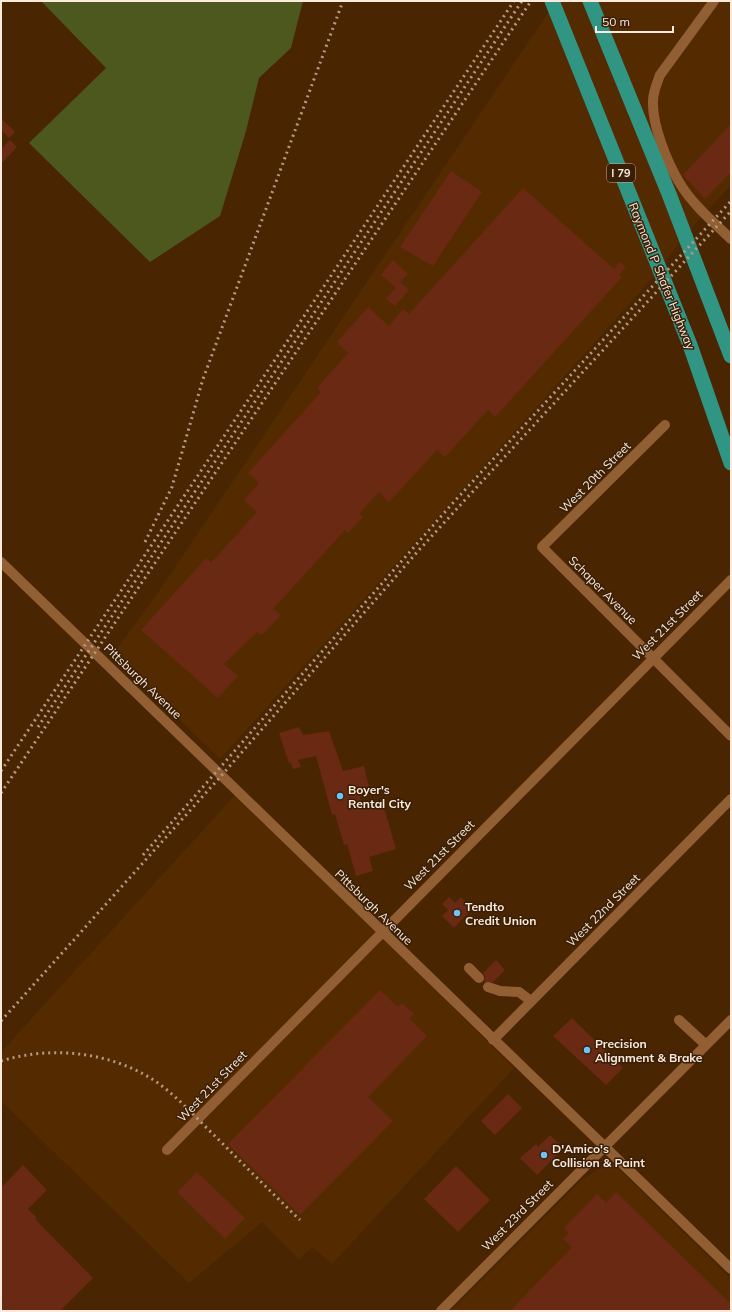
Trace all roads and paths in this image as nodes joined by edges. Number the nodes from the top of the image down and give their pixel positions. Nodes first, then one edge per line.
1 (552, 1) edge
2 (590, 1) edge
3 (714, 1) edge
4 (731, 239) edge
5 (731, 356) edge
6 (665, 425) dead end
7 (731, 463) edge
8 (542, 547) joint
9 (1, 562) edge
10 (731, 580) edge
11 (653, 658) junction
12 (731, 736) edge
13 (731, 799) edge
14 (381, 932) junction
15 (469, 968) dead end
16 (479, 978) dead end
17 (488, 987) dead end
18 (531, 1001) junction
19 (679, 1020) dead end
20 (731, 1020) edge
21 (493, 1040) junction
22 (706, 1045) junction
23 (603, 1147) junction
24 (167, 1150) dead end
25 (731, 1269) edge
26 (441, 1311) edge

1 - 7 highway, Raymond P Shafer Highway / I 79
2 - 5 highway
3 - 4 street
6 - 8 street, West 20th Street
8 - 11 street, Schaper Avenue
9 - 14 street, Pittsburgh Avenue
10 - 11 street, West 21st Street
11 - 12 street, Schaper Avenue
11 - 14 street, West 21st Street
13 - 18 street, West 22nd Street
14 - 21 street, Pittsburgh Avenue
14 - 24 street, West 21st Street
15 - 16 street
17 - 18 street
18 - 21 street, West 22nd Street
19 - 22 street
20 - 22 street, West 23rd Street
21 - 23 street, Pittsburgh Avenue
22 - 23 street, West 23rd Street
23 - 25 street, Pittsburgh Avenue
23 - 26 street, West 23rd Street

